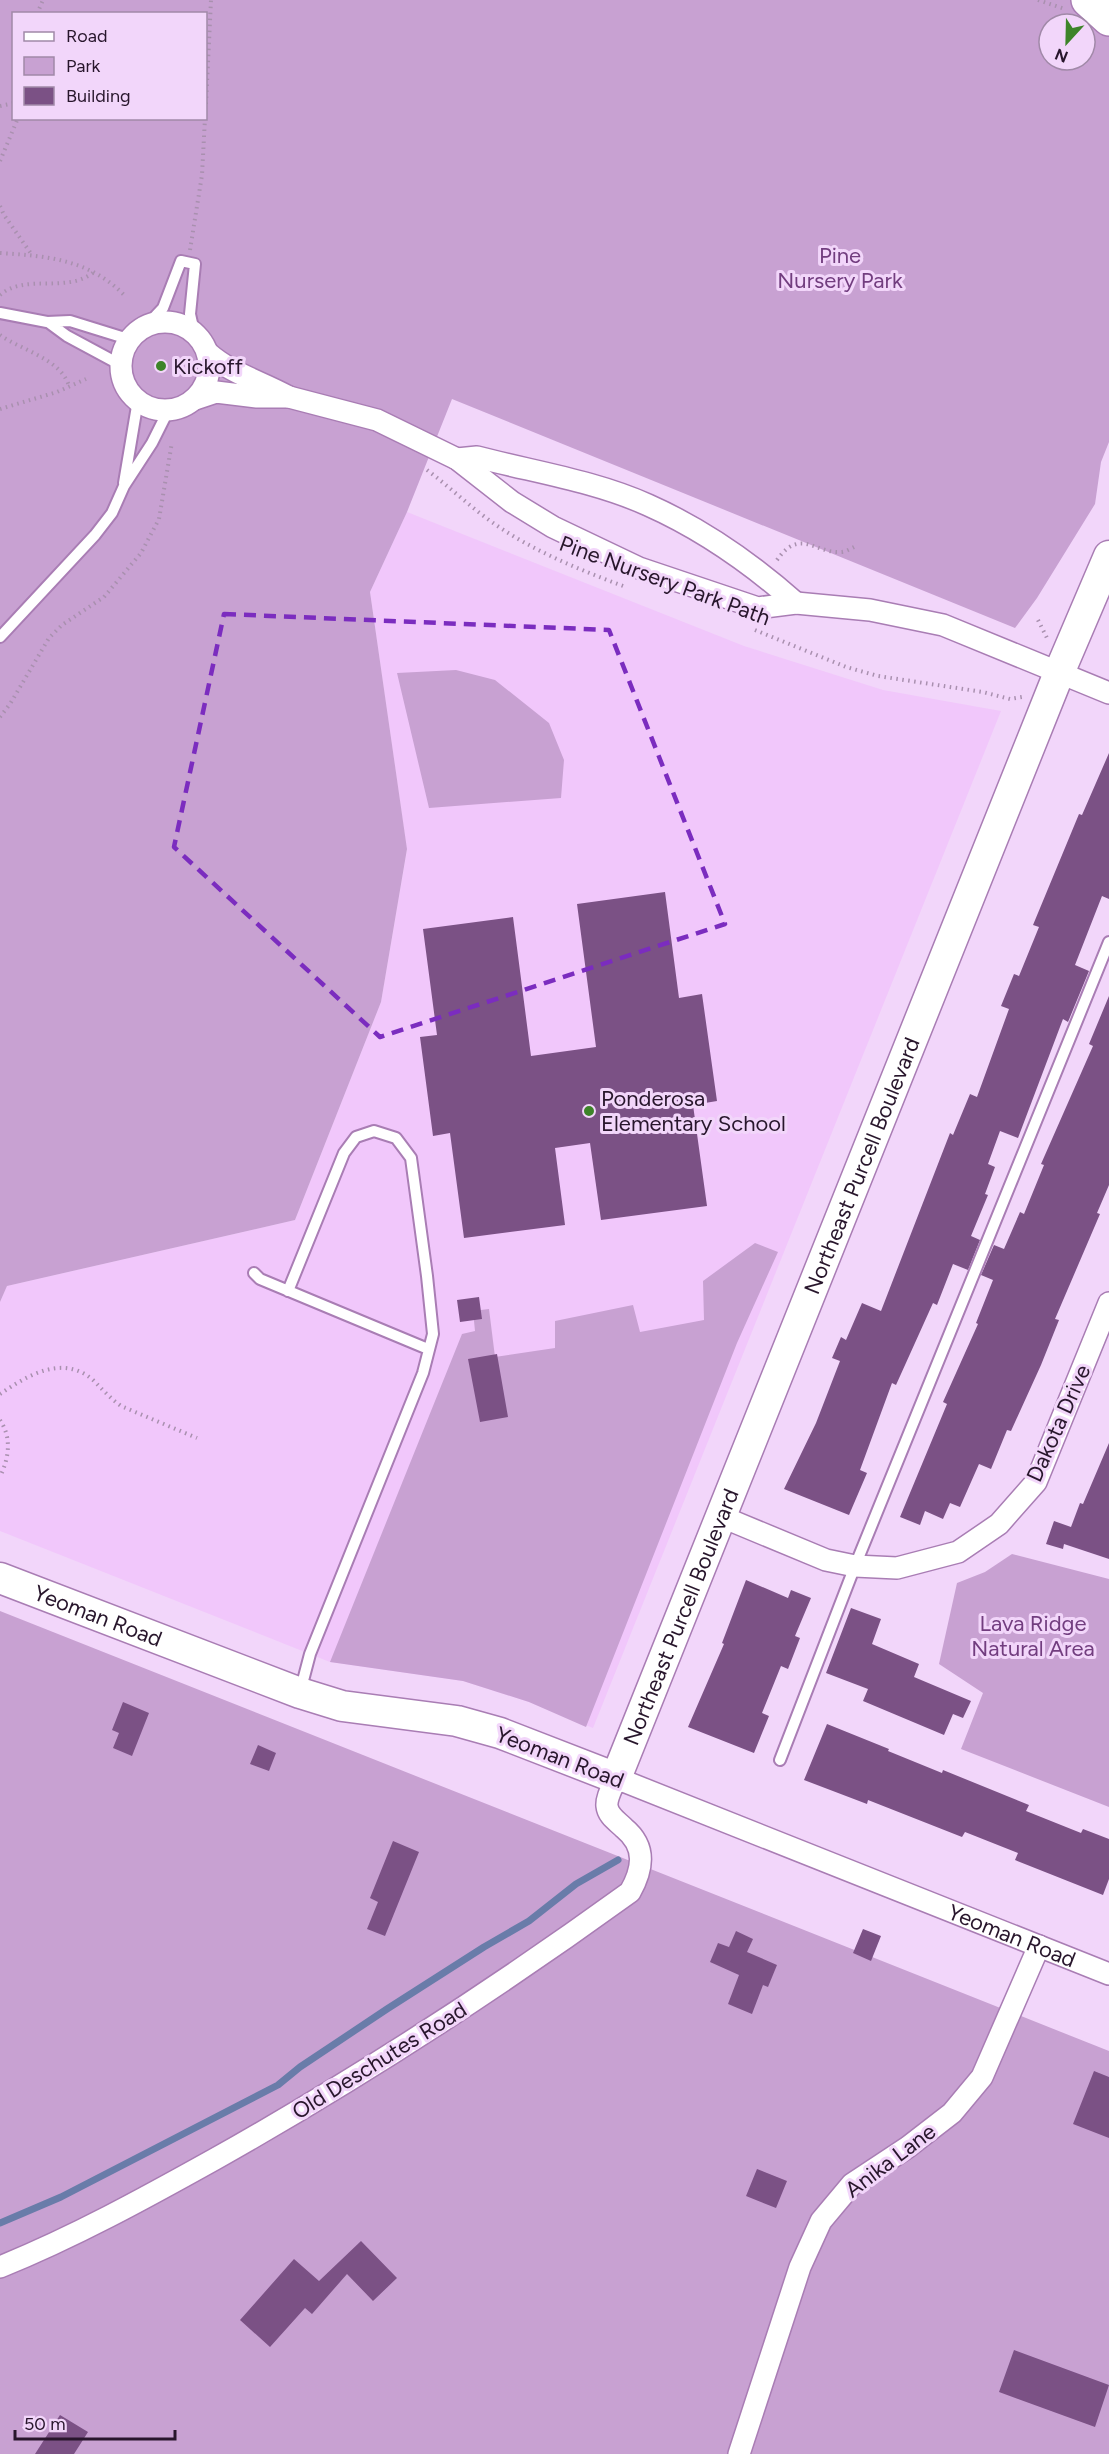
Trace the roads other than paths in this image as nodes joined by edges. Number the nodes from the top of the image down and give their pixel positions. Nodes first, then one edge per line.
1 (1088, 0) edge
2 (1109, 19) edge
3 (0, 314) edge
4 (47, 322) junction
5 (148, 324) junction
6 (194, 332) junction
7 (128, 339) junction
8 (208, 353) junction
9 (119, 364) junction
10 (289, 397) junction
11 (195, 399) junction
12 (138, 400) junction
13 (168, 411) junction
14 (457, 459) junction
15 (124, 486) junction
16 (1109, 556) edge
17 (796, 603) junction
18 (0, 637) edge
19 (1059, 673) junction
20 (1109, 693) edge
21 (1109, 942) edge
22 (254, 1273) dead end
23 (288, 1291) junction
24 (1109, 1303) edge
25 (428, 1349) junction
26 (720, 1516) junction
27 (855, 1566) junction
28 (0, 1578) edge
29 (300, 1693) junction
30 (780, 1760) dead end
31 (616, 1779) junction
32 (1039, 1946) junction
33 (1109, 1974) edge
34 (0, 2267) edge
35 (739, 2454) edge

1 - 2 highway
3 - 4 lane
4 - 7 lane
4 - 9 lane
5 - 6 street
5 - 6 lane
5 - 7 street
6 - 8 street
7 - 9 street
8 - 10 street
8 - 11 street
9 - 12 street
10 - 11 street
10 - 14 street
11 - 13 street
12 - 13 street
12 - 15 lane
13 - 15 lane
14 - 17 street
14 - 17 street
15 - 18 lane
16 - 19 street, Northeast Purcell Boulevard
17 - 19 street
19 - 20 street
19 - 26 street, Northeast Purcell Boulevard
21 - 27 lane
22 - 23 lane
23 - 25 lane
23 - 25 lane
24 - 27 street, Dakota Drive
25 - 29 lane
26 - 27 street, Dakota Drive
26 - 31 street, Northeast Purcell Boulevard
27 - 30 lane
28 - 29 street, Yeoman Road
29 - 31 street, Yeoman Road
31 - 32 street, Yeoman Road
31 - 34 street, Old Deschutes Road
32 - 33 street, Yeoman Road
32 - 35 street, Anika Lane

